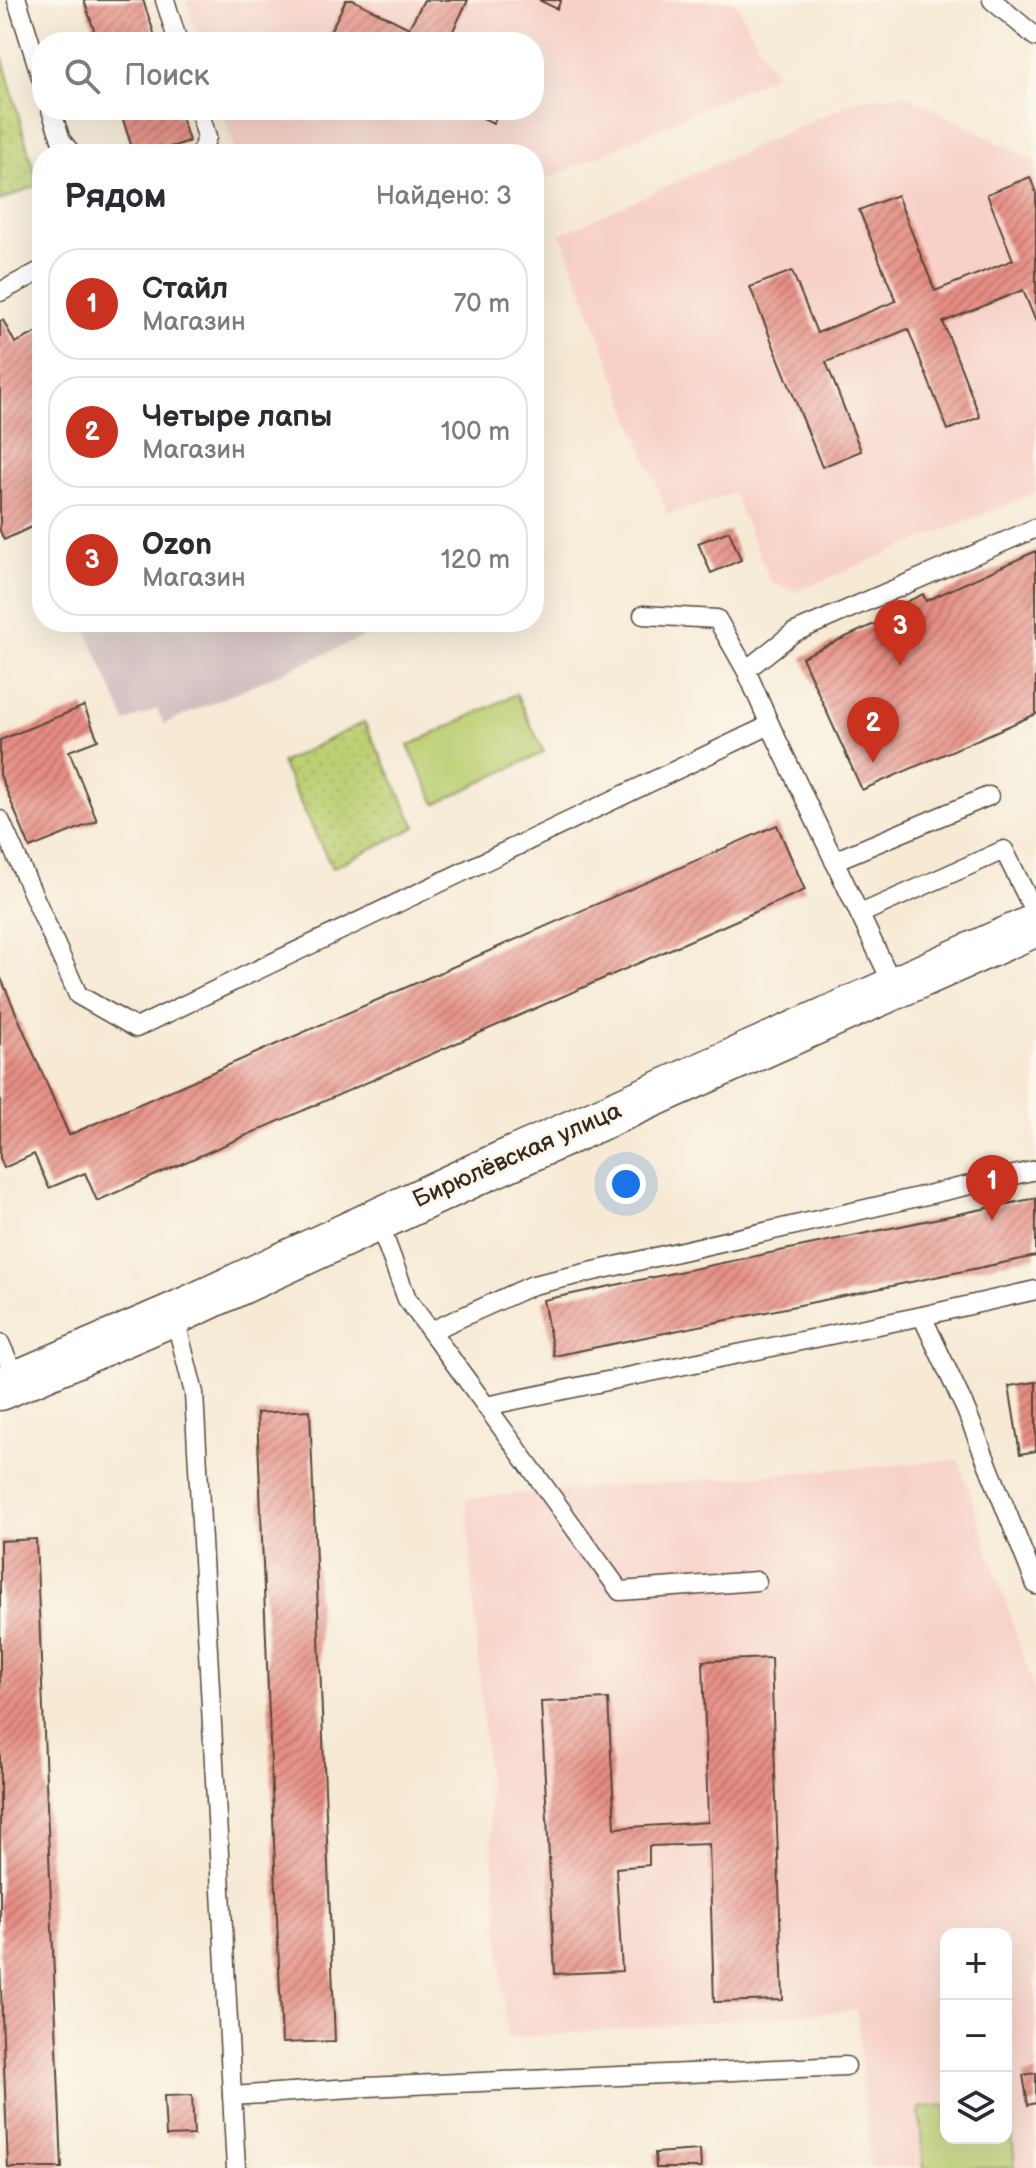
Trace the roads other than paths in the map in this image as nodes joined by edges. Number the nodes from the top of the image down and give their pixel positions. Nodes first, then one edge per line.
1 (17, 0) edge
2 (165, 0) edge
3 (992, 0) edge
4 (175, 32) edge
5 (1036, 37) edge
6 (32, 48) edge
7 (54, 120) edge
8 (202, 120) edge
9 (64, 144) edge
10 (204, 144) edge
11 (32, 275) edge
12 (0, 292) edge
13 (1036, 528) edge
14 (643, 615) dead end
15 (746, 670) junction
16 (770, 725) junction
17 (989, 796) dead end
18 (0, 820) edge
19 (834, 861) junction
20 (860, 914) junction
21 (1036, 915) edge
22 (1036, 925) edge
23 (894, 987) junction
24 (1036, 1170) edge
25 (377, 1218) junction
26 (1036, 1290) edge
27 (174, 1314) junction
28 (922, 1316) junction
29 (431, 1331) junction
30 (0, 1343) edge
31 (8, 1385) edge
32 (486, 1406) junction
33 (757, 1581) dead end
34 (1036, 1585) edge
35 (846, 2066) dead end
36 (232, 2096) junction
37 (236, 2168) edge

1 - 6 lane
2 - 4 lane
3 - 5 lane
7 - 9 lane
8 - 10 lane
11 - 12 lane
13 - 15 lane
14 - 15 lane
15 - 16 lane
16 - 18 lane
16 - 19 lane
17 - 19 lane
19 - 20 lane
20 - 21 lane
20 - 23 lane
22 - 23 street, Бирюлёвская улица
23 - 25 street, Бирюлёвская улица
24 - 29 lane
25 - 27 street, Бирюлёвская улица
25 - 29 lane
26 - 28 lane
27 - 31 street, Бирюлёвская улица
27 - 36 lane
28 - 32 lane
28 - 34 lane
29 - 32 lane
30 - 31 lane
32 - 33 lane
35 - 36 lane
36 - 37 lane

